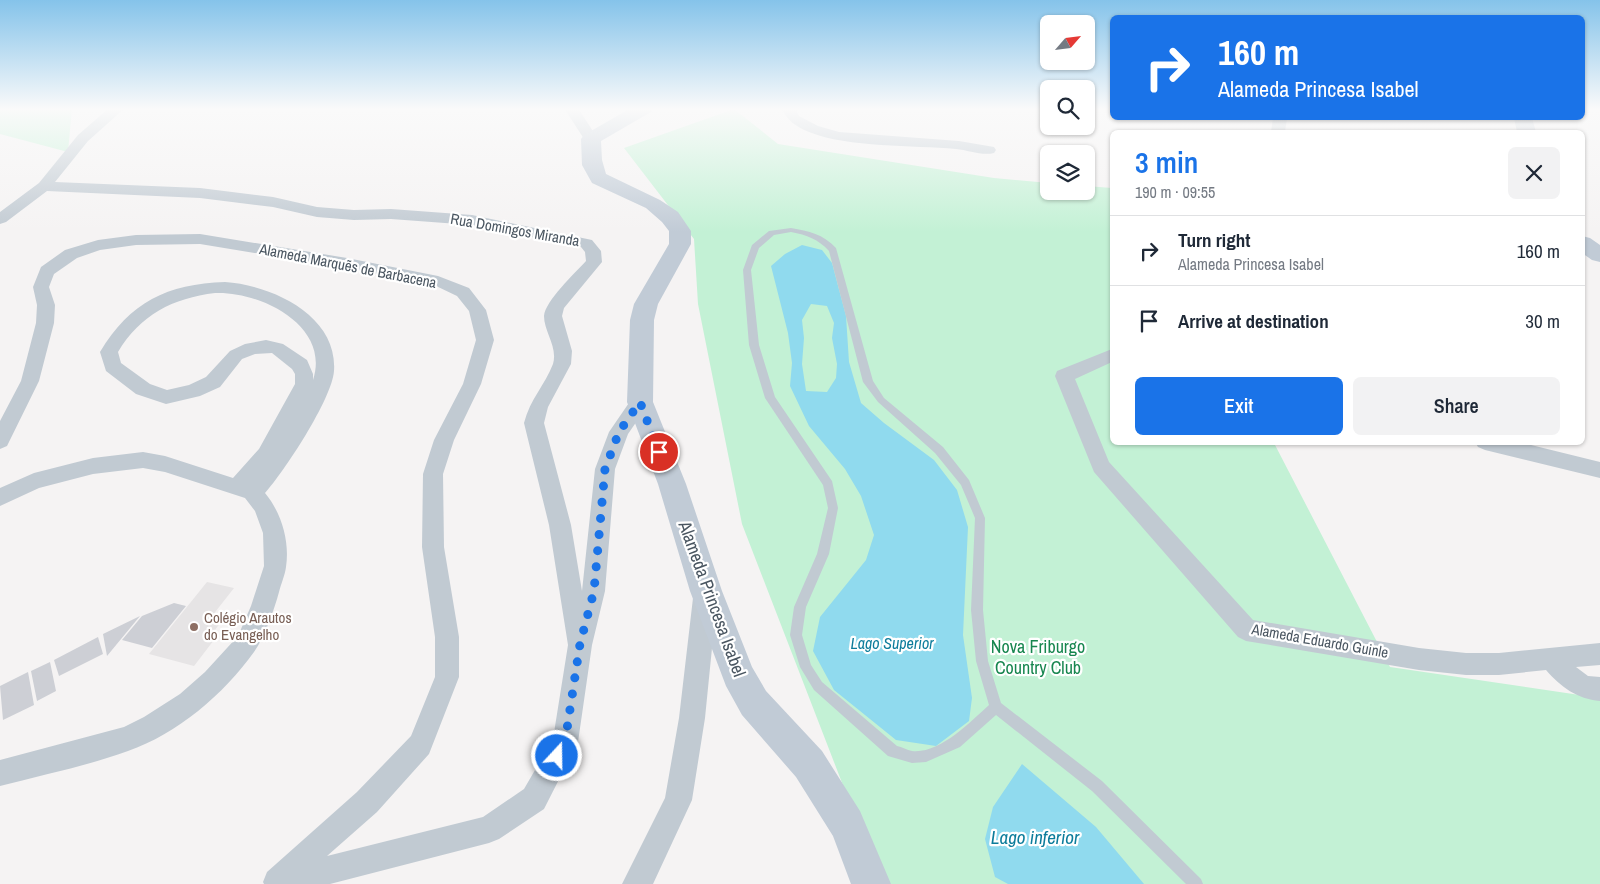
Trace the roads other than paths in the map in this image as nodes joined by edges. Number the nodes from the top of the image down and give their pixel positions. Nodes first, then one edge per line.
1 (75, 149) edge
2 (591, 149) edge
3 (985, 149) edge
4 (989, 150) dead end
5 (44, 186) junction
6 (0, 219) edge
7 (1585, 244) edge
8 (1600, 255) edge
9 (1110, 356) edge
10 (640, 402) junction
11 (0, 441) edge
12 (1497, 445) edge
13 (1600, 470) edge
14 (245, 490) junction
15 (0, 498) edge
16 (706, 591) junction
17 (580, 644) junction
18 (1600, 654) edge
19 (1551, 659) junction
20 (1600, 689) edge
21 (996, 707) junction
22 (0, 773) edge
23 (272, 883) edge
24 (636, 884) edge
25 (871, 884) edge
26 (1196, 884) edge

1 - 5 street
2 - 10 street
3 - 4 street
5 - 6 street
5 - 17 street, Rua Domingos Miranda
7 - 8 street
9 - 19 street, Alameda Eduardo Guinle
10 - 16 street, Alameda Princesa Isabel
10 - 17 street
11 - 23 street, Alameda Marquẽs de Barbacena
12 - 13 street
14 - 14 street
14 - 15 street
14 - 22 street
16 - 24 street
16 - 25 street, Alameda Princesa Isabel
17 - 23 street
18 - 19 street
19 - 20 street
21 - 21 lane
21 - 26 lane

